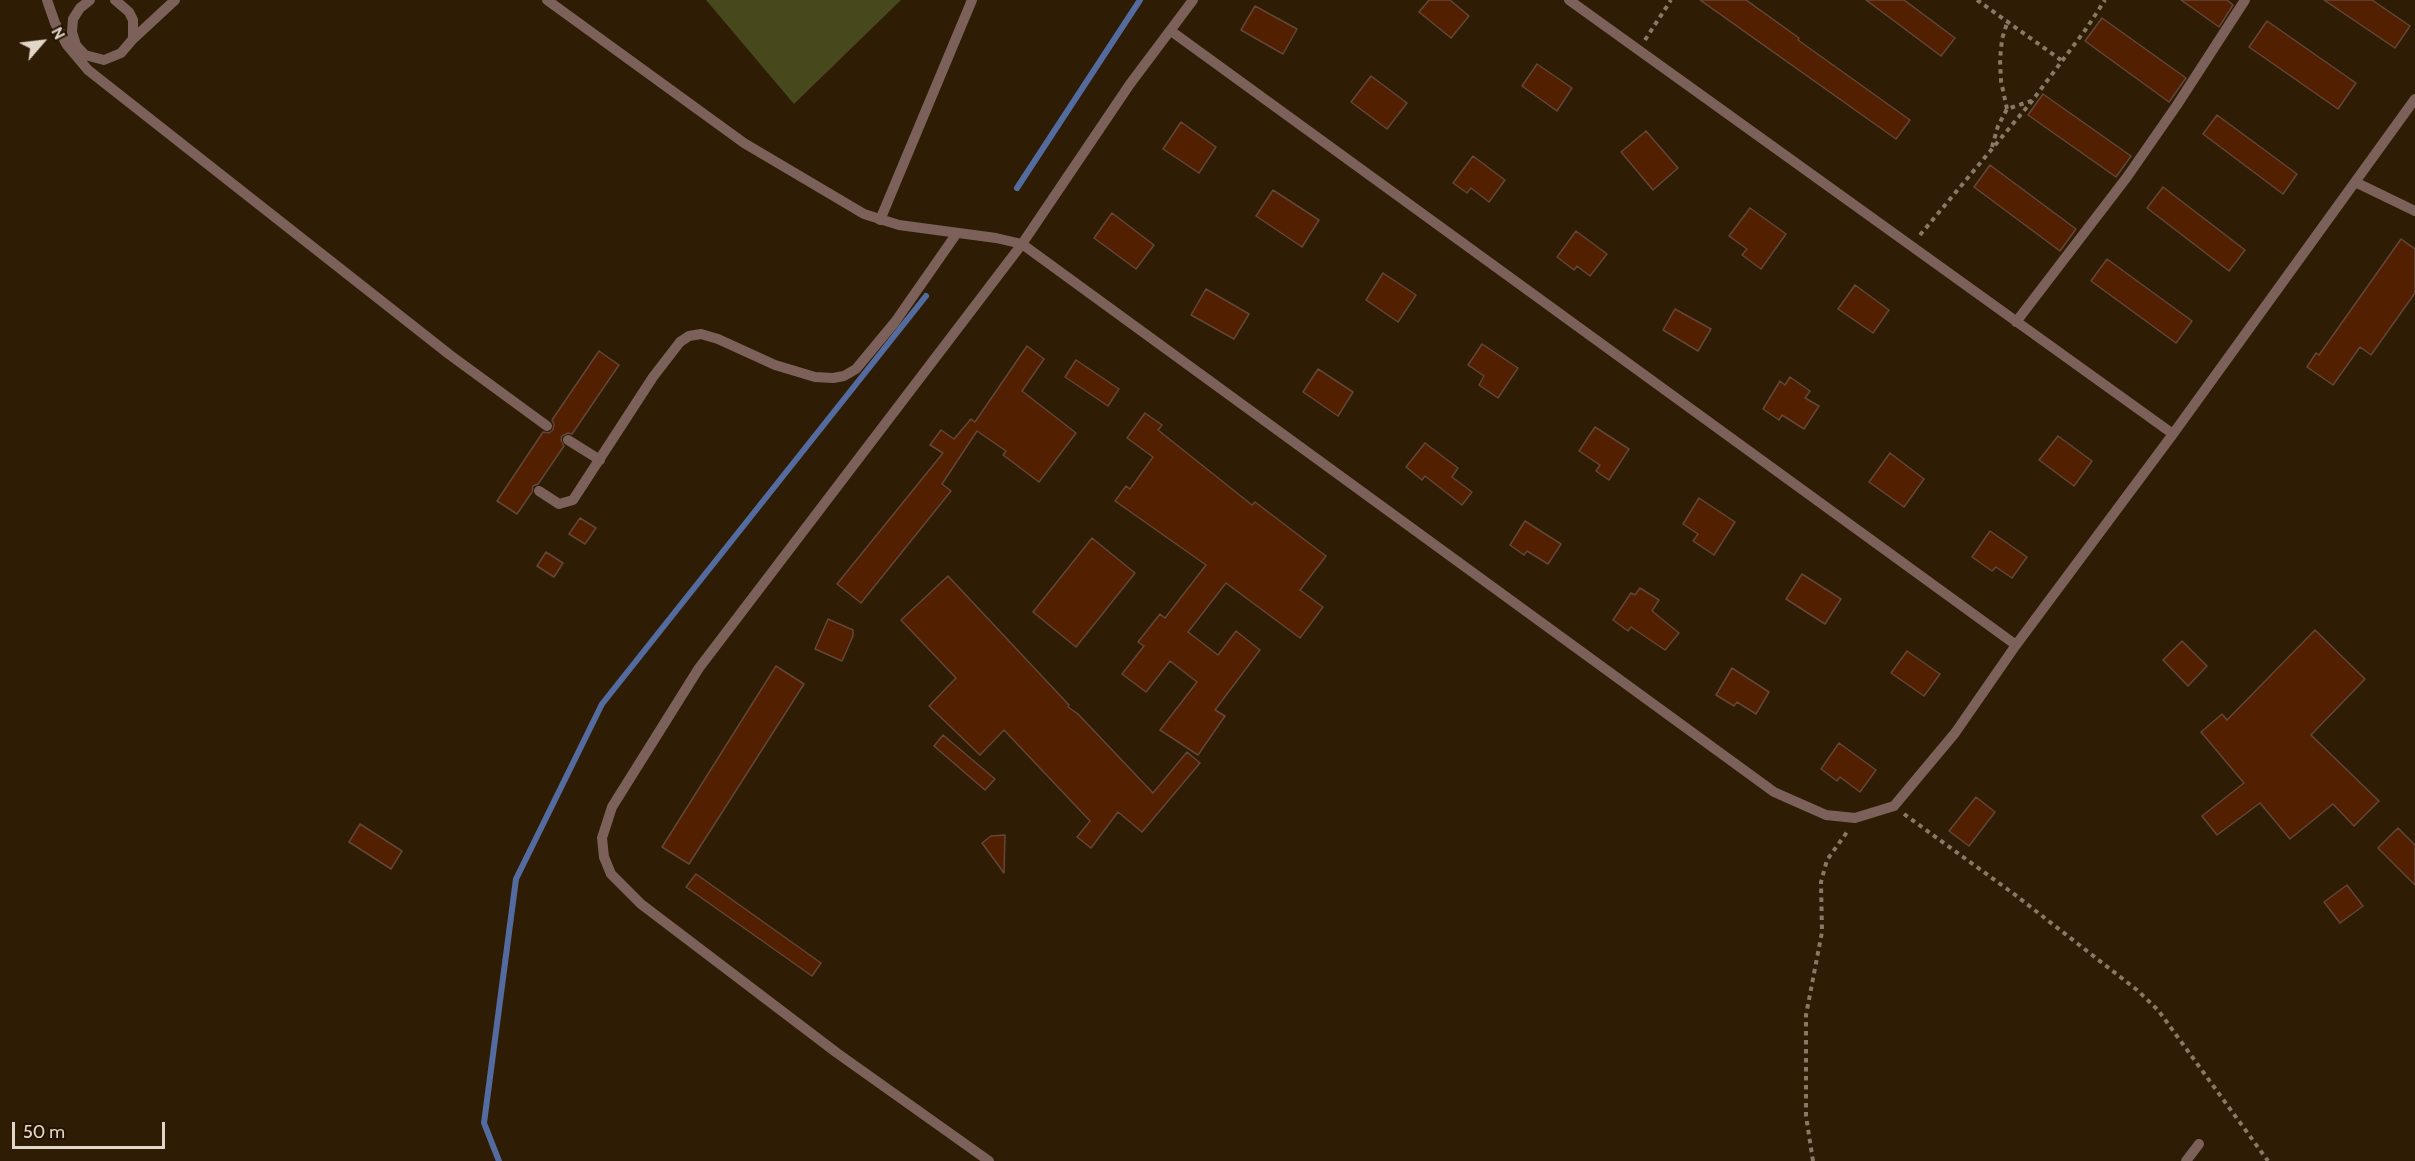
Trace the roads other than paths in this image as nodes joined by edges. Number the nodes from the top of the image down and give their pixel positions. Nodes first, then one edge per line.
1 (47, 0) edge
2 (90, 0) edge
3 (116, 0) edge
4 (175, 0) edge
5 (547, 0) edge
6 (972, 0) edge
7 (1193, 0) edge
8 (1569, 0) edge
9 (2245, 0) edge
10 (1171, 32) junction
11 (133, 39) junction
12 (2415, 99) edge
13 (2355, 182) junction
14 (2415, 211) edge
15 (880, 220) junction
16 (957, 233) junction
17 (1022, 244) junction
18 (2016, 322) junction
19 (548, 426) dead end
20 (2173, 434) junction
21 (568, 440) dead end
22 (600, 460) junction
23 (539, 491) dead end
24 (2016, 645) junction
25 (2199, 1144) dead end
26 (989, 1161) edge
27 (2187, 1161) edge

1 - 19 lane
2 - 11 lane
3 - 11 lane
4 - 11 lane
5 - 15 lane
6 - 15 lane
7 - 10 lane
8 - 18 lane
9 - 18 lane
10 - 17 lane
10 - 24 lane
12 - 13 lane
13 - 14 lane
13 - 20 lane
15 - 16 lane
16 - 17 lane
16 - 22 lane
17 - 24 lane
17 - 26 lane
18 - 20 lane
20 - 24 lane
21 - 22 lane
22 - 23 lane
25 - 27 lane

